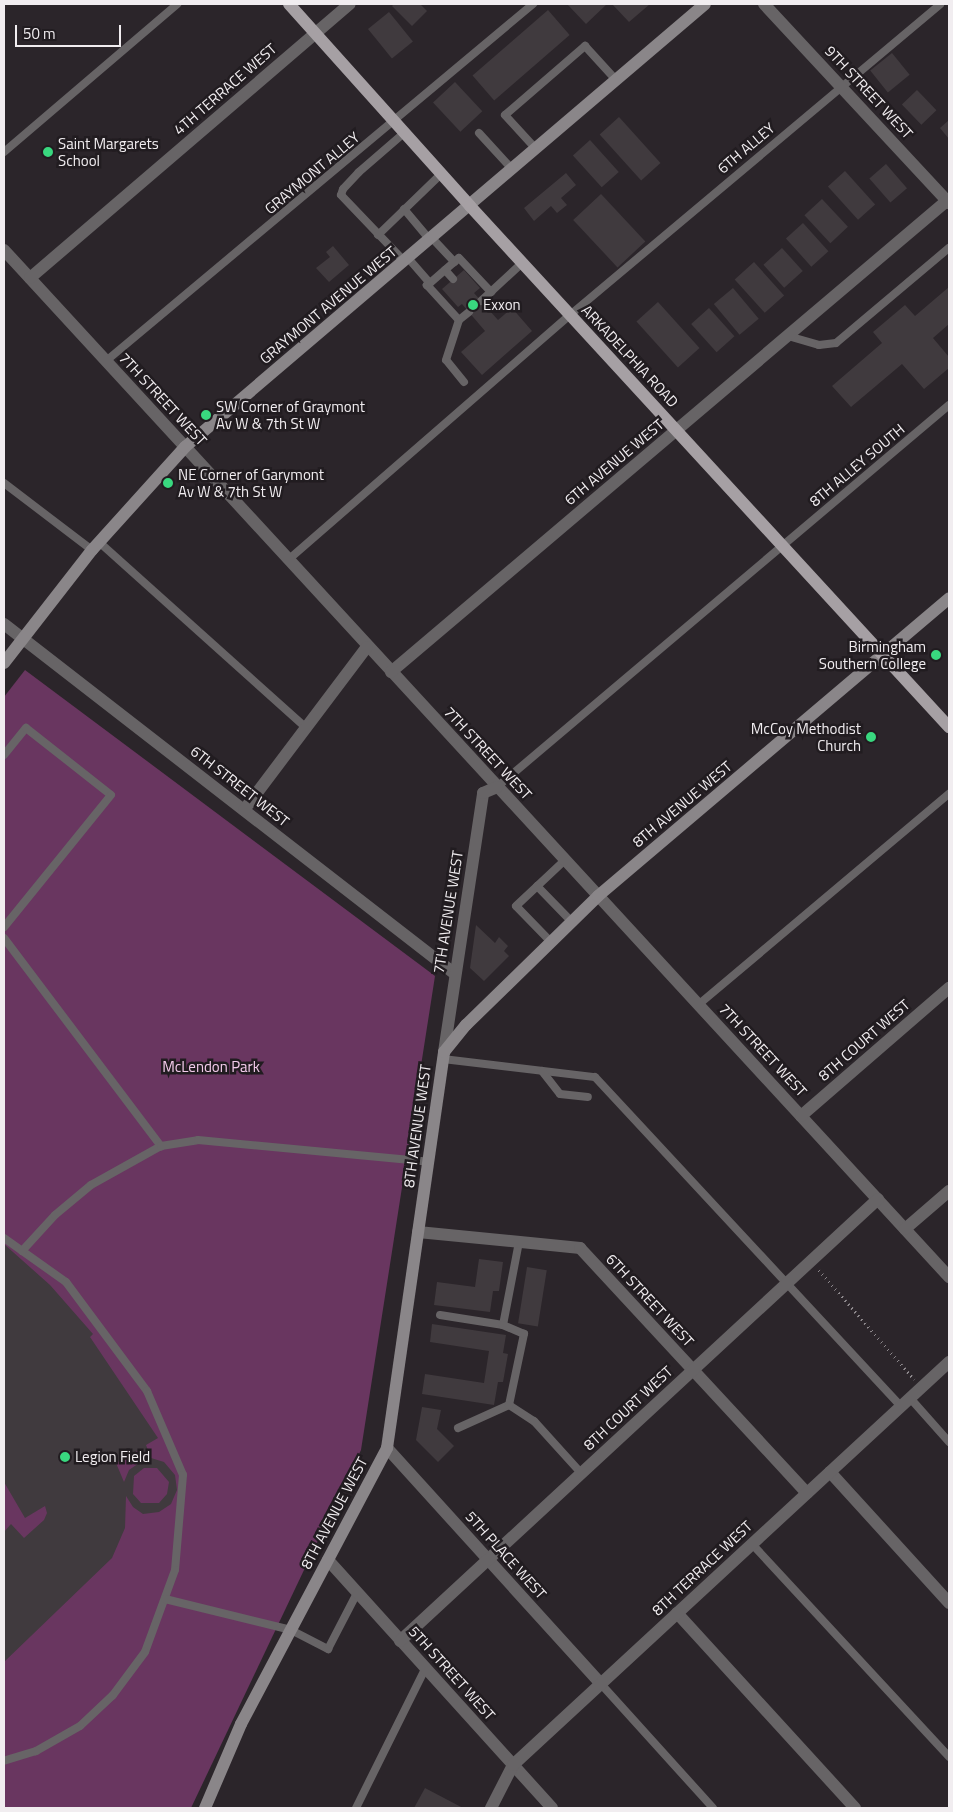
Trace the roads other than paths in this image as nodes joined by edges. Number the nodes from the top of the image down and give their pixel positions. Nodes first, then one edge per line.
1 (177, 4) edge
2 (289, 4) edge
3 (350, 4) edge
4 (533, 4) edge
5 (705, 4) edge
6 (764, 4) edge
7 (940, 4) edge
8 (316, 33) junction
9 (616, 80) junction
10 (841, 86) junction
11 (395, 122) junction
12 (404, 133) junction
13 (479, 133) dead end
14 (536, 149) junction
15 (4, 152) edge
16 (512, 169) junction
17 (441, 174) junction
18 (949, 201) edge
19 (470, 206) junction
20 (404, 209) junction
21 (378, 235) junction
22 (431, 239) junction
23 (949, 248) edge
24 (4, 252) edge
25 (406, 260) junction
26 (454, 262) junction
27 (522, 263) junction
28 (445, 270) junction
29 (30, 278) junction
30 (453, 280) dead end
31 (430, 283) junction
32 (490, 292) junction
33 (481, 301) dead end
34 (469, 312) dead end
35 (570, 315) junction
36 (459, 320) junction
37 (788, 336) junction
38 (106, 361) junction
39 (464, 382) dead end
40 (949, 405) edge
41 (676, 430) junction
42 (185, 447) junction
43 (4, 482) edge
44 (96, 546) junction
45 (782, 546) junction
46 (288, 560) junction
47 (949, 598) edge
48 (4, 624) edge
49 (22, 638) junction
50 (368, 646) junction
51 (883, 655) junction
52 (4, 663) edge
53 (391, 672) junction
54 (305, 727) junction
55 (949, 727) edge
56 (4, 755) edge
57 (498, 787) junction
58 (949, 794) edge
59 (244, 810) junction
60 (564, 860) junction
61 (537, 886) junction
62 (598, 896) junction
63 (572, 922) junction
64 (4, 927) edge
65 (4, 938) edge
66 (551, 942) junction
67 (455, 974) junction
68 (949, 988) edge
69 (698, 1005) junction
70 (444, 1056) junction
71 (542, 1071) junction
72 (588, 1097) dead end
73 (801, 1116) junction
74 (161, 1146) junction
75 (429, 1162) junction
76 (949, 1191) edge
77 (878, 1200) junction
78 (906, 1229) junction
79 (418, 1232) junction
80 (4, 1238) edge
81 (519, 1242) junction
82 (22, 1251) junction
83 (949, 1277) edge
84 (788, 1283) junction
85 (440, 1315) dead end
86 (503, 1325) junction
87 (949, 1362) edge
88 (693, 1370) junction
89 (906, 1402) junction
90 (509, 1404) junction
91 (458, 1428) dead end
92 (949, 1442) edge
93 (387, 1448) junction
94 (830, 1472) junction
95 (581, 1473) junction
96 (807, 1493) junction
97 (752, 1544) junction
98 (488, 1559) junction
99 (328, 1560) junction
100 (357, 1593) junction
101 (165, 1599) junction
102 (949, 1603) edge
103 (678, 1613) junction
104 (291, 1630) junction
105 (400, 1641) junction
106 (426, 1669) junction
107 (601, 1684) junction
108 (949, 1757) edge
109 (4, 1761) edge
110 (513, 1765) junction
111 (205, 1808) edge
112 (356, 1808) edge
113 (491, 1808) edge
114 (552, 1808) edge
115 (713, 1808) edge
116 (855, 1808) edge

1 - 15 lane
2 - 8 main road, ARKADELPHIA ROAD
3 - 8 street, 4TH TERRACE WEST
4 - 11 lane, GRAYMONT ALLEY
5 - 9 main road, GRAYMONT AVENUE WEST
6 - 10 street, 9TH STREET WEST
7 - 10 lane, 6TH ALLEY
8 - 11 main road, ARKADELPHIA ROAD
8 - 29 street, 4TH TERRACE WEST
9 - 14 main road, GRAYMONT AVENUE WEST
9 - 14 lane
10 - 18 street, 9TH STREET WEST
10 - 35 lane, 6TH ALLEY
11 - 12 main road, ARKADELPHIA ROAD
11 - 38 lane, GRAYMONT ALLEY
12 - 17 main road, ARKADELPHIA ROAD
12 - 21 lane
13 - 16 lane
14 - 16 main road, GRAYMONT AVENUE WEST
16 - 19 main road, GRAYMONT AVENUE WEST
17 - 19 main road, ARKADELPHIA ROAD
17 - 20 lane
18 - 37 street, 6TH AVENUE WEST
19 - 22 main road, GRAYMONT AVENUE WEST
19 - 27 main road, ARKADELPHIA ROAD
20 - 21 lane
20 - 22 lane
21 - 25 lane
22 - 25 main road, GRAYMONT AVENUE WEST
22 - 26 lane
23 - 37 lane
24 - 29 street, 7TH STREET WEST
25 - 31 lane
25 - 42 main road, GRAYMONT AVENUE WEST
26 - 28 lane
26 - 32 lane
27 - 32 lane
27 - 35 main road, ARKADELPHIA ROAD
28 - 30 lane
28 - 31 lane
29 - 38 street, 7TH STREET WEST
31 - 36 lane
32 - 33 lane
34 - 36 lane
35 - 41 main road, ARKADELPHIA ROAD
35 - 46 lane, 6TH ALLEY
36 - 39 lane
37 - 41 street, 6TH AVENUE WEST
38 - 42 street, 7TH STREET WEST
40 - 45 lane, 8TH ALLEY SOUTH
41 - 45 main road, ARKADELPHIA ROAD
41 - 53 street, 6TH AVENUE WEST
42 - 44 main road, GRAYMONT AVENUE WEST
42 - 46 street, 7TH STREET WEST
43 - 44 lane
44 - 49 main road, GRAYMONT AVENUE WEST
44 - 54 lane
45 - 51 main road, ARKADELPHIA ROAD
45 - 57 lane, 8TH ALLEY SOUTH
46 - 50 street, 7TH STREET WEST
47 - 51 main road, 8TH AVENUE WEST
48 - 49 street, 6TH STREET WEST
49 - 52 main road, GRAYMONT AVENUE WEST
49 - 59 street, 6TH STREET WEST
50 - 53 street, 7TH STREET WEST
50 - 54 street
51 - 55 main road, ARKADELPHIA ROAD
51 - 62 main road, 8TH AVENUE WEST
53 - 57 street, 7TH STREET WEST
54 - 59 street
56 - 64 lane
57 - 60 street, 7TH STREET WEST
57 - 67 street, 7TH AVENUE WEST
58 - 69 lane
59 - 67 street, 6TH STREET WEST
60 - 61 lane
60 - 62 street, 7TH STREET WEST
61 - 63 lane
61 - 66 lane
62 - 63 main road, 8TH AVENUE WEST
62 - 69 street, 7TH STREET WEST
63 - 66 main road, 8TH AVENUE WEST
65 - 74 lane
66 - 70 main road, 8TH AVENUE WEST
67 - 70 street, 7TH AVENUE WEST
68 - 73 street, 8TH COURT WEST
69 - 73 street, 7TH STREET WEST
70 - 71 lane
70 - 75 main road, 8TH AVENUE WEST
71 - 72 lane
71 - 84 lane
73 - 77 street, 7TH STREET WEST
74 - 75 lane
74 - 82 lane
75 - 79 main road, 8TH AVENUE WEST
76 - 78 street
77 - 78 street, 7TH STREET WEST
77 - 84 street, 8TH COURT WEST
78 - 83 street, 7TH STREET WEST
79 - 81 street, 6TH STREET WEST
79 - 93 main road, 8TH AVENUE WEST
80 - 82 lane
81 - 86 lane
81 - 88 street, 6TH STREET WEST
82 - 101 lane
84 - 88 street, 8TH COURT WEST
84 - 89 lane
85 - 86 lane
86 - 90 lane
87 - 89 street, 8TH TERRACE WEST
88 - 95 street, 8TH COURT WEST
88 - 96 street, 6TH STREET WEST
89 - 92 lane
89 - 94 street, 8TH TERRACE WEST
90 - 91 lane
90 - 95 lane
93 - 98 street, 5TH PLACE WEST
93 - 99 main road, 8TH AVENUE WEST
94 - 96 street, 8TH TERRACE WEST
94 - 102 street
95 - 98 street, 8TH COURT WEST
96 - 97 street, 8TH TERRACE WEST
97 - 103 street, 8TH TERRACE WEST
97 - 108 lane
98 - 105 street, 8TH COURT WEST
98 - 107 street, 5TH PLACE WEST
99 - 100 street, 5TH STREET WEST
99 - 104 main road, 8TH AVENUE WEST
100 - 104 lane
100 - 105 street, 5TH STREET WEST
101 - 104 lane
101 - 109 lane
103 - 107 street, 8TH TERRACE WEST
103 - 116 street
104 - 111 main road, 8TH AVENUE WEST
105 - 106 street, 5TH STREET WEST
106 - 110 street, 5TH STREET WEST
106 - 112 lane
107 - 110 street, 8TH TERRACE WEST
107 - 115 lane
110 - 113 street, 8TH TERRACE WEST
110 - 114 street, 5TH STREET WEST

